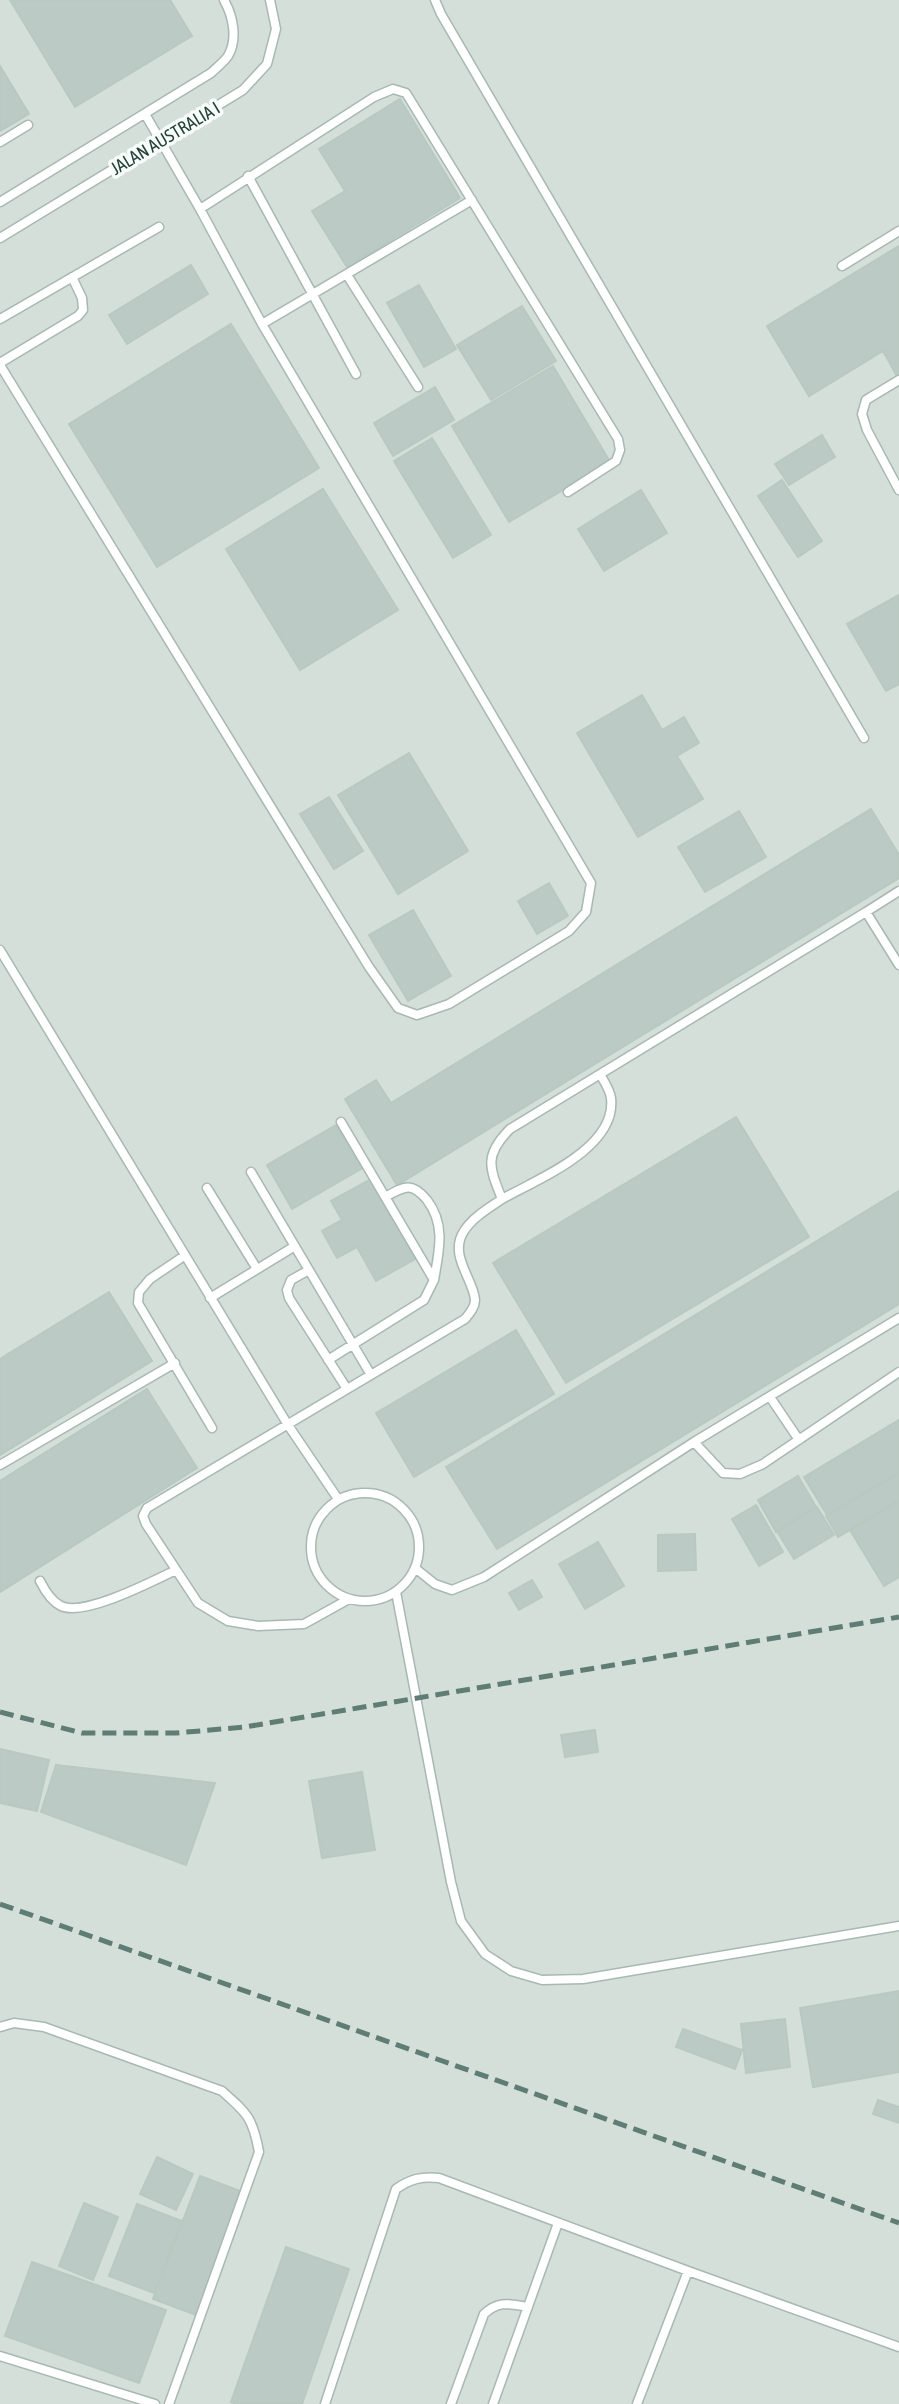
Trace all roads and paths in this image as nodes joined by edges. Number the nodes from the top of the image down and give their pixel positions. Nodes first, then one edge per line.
1 (224, 0) edge
2 (270, 0) edge
3 (435, 0) edge
4 (145, 114) junction
5 (28, 125) dead end
6 (159, 141) junction
7 (0, 142) edge
8 (248, 176) junction
9 (1, 198) edge
10 (472, 200) junction
11 (200, 209) junction
12 (159, 227) dead end
13 (899, 230) edge
14 (0, 238) edge
15 (842, 266) dead end
16 (347, 275) junction
17 (72, 277) junction
18 (313, 295) junction
19 (0, 318) edge
20 (262, 324) junction
21 (0, 364) edge
22 (356, 374) dead end
23 (899, 380) edge
24 (418, 387) dead end
25 (899, 490) edge
26 (568, 492) dead end
27 (864, 738) dead end
28 (899, 891) edge
29 (866, 912) junction
30 (0, 950) edge
31 (899, 965) edge
32 (600, 1074) junction
33 (341, 1122) dead end
34 (251, 1172) dead end
35 (207, 1188) dead end
36 (385, 1197) junction
37 (502, 1199) junction
38 (295, 1246) junction
39 (184, 1256) junction
40 (257, 1269) junction
41 (309, 1270) junction
42 (434, 1280) junction
43 (210, 1298) junction
44 (899, 1318) edge
45 (353, 1344) junction
46 (328, 1360) junction
47 (176, 1363) junction
48 (899, 1372) edge
49 (371, 1375) junction
50 (346, 1390) junction
51 (769, 1397) junction
52 (288, 1425) junction
53 (212, 1428) dead end
54 (799, 1440) junction
55 (694, 1442) junction
56 (0, 1465) edge
57 (338, 1499) junction
58 (415, 1568) junction
59 (176, 1570) junction
60 (40, 1581) dead end
61 (396, 1592) junction
62 (349, 1600) junction
63 (899, 1926) edge
64 (0, 2027) edge
65 (558, 2223) junction
66 (688, 2271) junction
67 (528, 2307) junction
68 (899, 2347) edge
69 (0, 2356) edge
70 (155, 2404) edge
71 (169, 2404) edge
72 (325, 2404) edge
73 (451, 2404) edge
74 (494, 2404) edge
75 (636, 2404) edge

1 - 4 lane, JALAN AUSTRALIA I
2 - 6 lane, JALAN AUSTRALIA I
3 - 27 lane
4 - 6 lane
4 - 9 lane, JALAN AUSTRALIA I
5 - 7 lane
6 - 11 lane
6 - 14 lane, JALAN AUSTRALIA I
8 - 10 lane
8 - 11 lane
8 - 18 lane
10 - 16 lane
10 - 26 lane
11 - 20 lane
12 - 17 lane
13 - 15 lane
16 - 18 lane
16 - 24 lane
17 - 19 lane
17 - 21 lane
18 - 20 lane
18 - 22 lane
20 - 21 lane
23 - 25 lane
28 - 29 lane
29 - 31 lane
29 - 32 lane
30 - 39 lane
32 - 37 lane
32 - 37 lane
33 - 36 lane
34 - 38 lane
35 - 40 lane
36 - 42 lane
36 - 42 lane
37 - 49 lane
38 - 40 lane
38 - 41 lane
39 - 43 lane
39 - 47 lane
40 - 43 lane
41 - 45 lane
41 - 46 lane
42 - 45 lane
43 - 52 lane
44 - 51 lane
45 - 46 lane
45 - 49 lane
46 - 50 lane
47 - 53 lane
47 - 56 lane
48 - 54 lane
49 - 50 lane
50 - 52 lane
51 - 54 lane
51 - 55 lane
52 - 57 lane
52 - 59 lane
54 - 55 lane
55 - 58 lane
57 - 58 lane
57 - 62 lane
58 - 61 lane
59 - 60 lane
59 - 62 lane
61 - 62 lane
61 - 63 lane
64 - 71 lane
65 - 66 lane
65 - 67 lane
65 - 72 lane
66 - 68 lane
66 - 75 lane
67 - 73 lane
67 - 74 lane
69 - 70 lane

